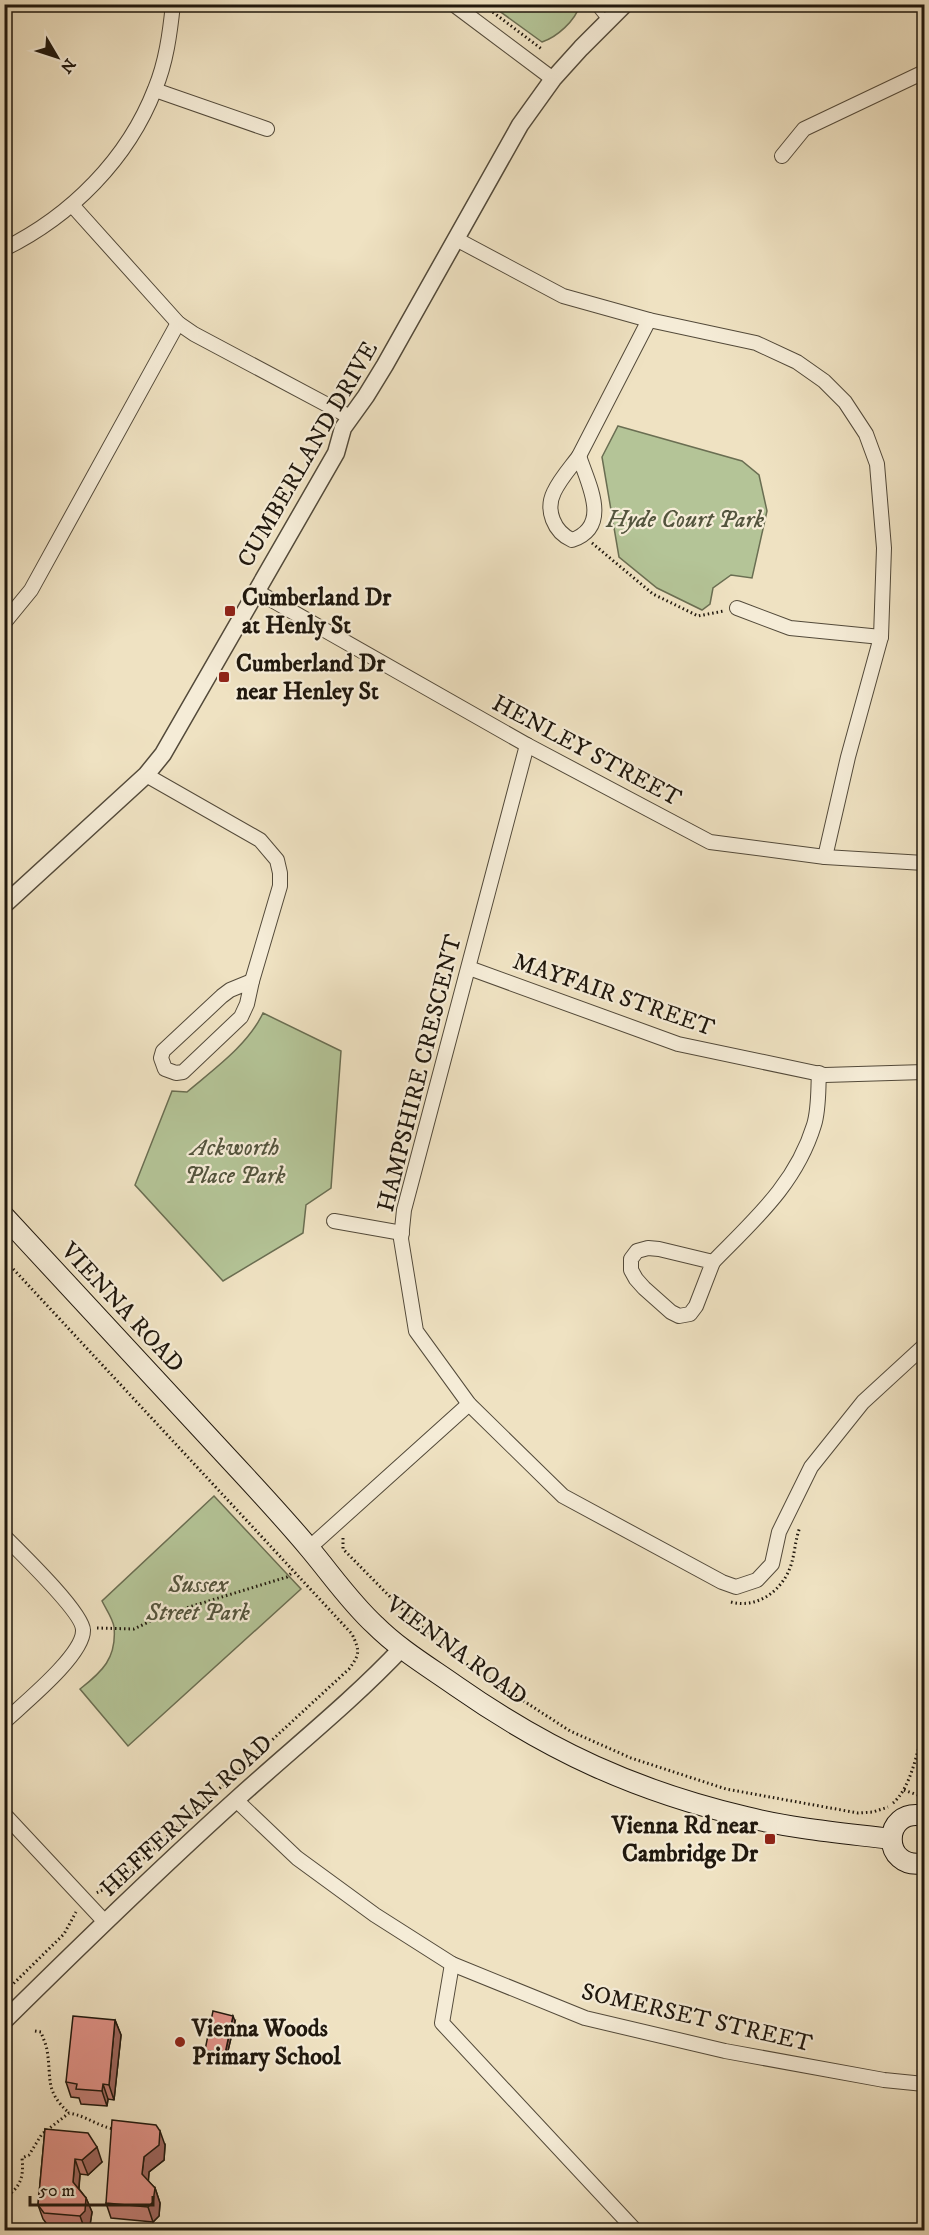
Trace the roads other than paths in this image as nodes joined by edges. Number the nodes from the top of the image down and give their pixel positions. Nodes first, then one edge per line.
1 (173, 4) edge
2 (453, 4) edge
3 (598, 4) edge
4 (625, 4) edge
5 (607, 21) junction
6 (924, 72) edge
7 (553, 79) junction
8 (155, 90) junction
9 (267, 129) dead end
10 (782, 156) dead end
11 (72, 205) junction
12 (456, 239) junction
13 (4, 249) edge
14 (649, 320) junction
15 (178, 323) junction
16 (350, 417) junction
17 (579, 456) junction
18 (256, 591) junction
19 (737, 608) road end
20 (4, 623) edge
21 (881, 637) junction
22 (527, 745) junction
23 (146, 775) junction
24 (825, 857) junction
25 (924, 864) edge
26 (4, 905) edge
27 (469, 968) junction
28 (252, 981) junction
29 (924, 1072) edge
30 (819, 1073) junction
31 (4, 1216) edge
32 (334, 1221) dead end
33 (402, 1233) junction
34 (713, 1262) junction
35 (924, 1346) edge
36 (469, 1404) junction
37 (4, 1536) edge
38 (309, 1548) junction
39 (402, 1648) junction
40 (4, 1722) edge
41 (236, 1800) junction
42 (4, 1814) edge
43 (924, 1816) edge
44 (891, 1839) junction
45 (924, 1863) edge
46 (105, 1922) junction
47 (452, 1964) junction
48 (4, 2020) edge
49 (924, 2084) edge
50 (635, 2230) edge

1 - 8 street
2 - 7 street
3 - 5 lane
4 - 5 street, CUMBERLAND DRIVE
5 - 7 street, CUMBERLAND DRIVE
6 - 10 street
7 - 12 street, CUMBERLAND DRIVE
8 - 9 street
8 - 11 street
11 - 13 street
11 - 15 street
12 - 14 street
12 - 16 street, CUMBERLAND DRIVE
14 - 17 street
14 - 21 street
15 - 16 street
15 - 20 street
16 - 18 street, CUMBERLAND DRIVE
17 - 17 street
18 - 22 street, HENLEY STREET
18 - 23 street, CUMBERLAND DRIVE
19 - 21 street
21 - 24 street
22 - 24 street, HENLEY STREET
22 - 27 street, HAMPSHIRE CRESCENT
23 - 26 street, CUMBERLAND DRIVE
23 - 28 street
24 - 25 street, HENLEY STREET
27 - 30 street, MAYFAIR STREET
27 - 33 street, HAMPSHIRE CRESCENT
28 - 28 street
29 - 30 street, MAYFAIR STREET
30 - 34 street
31 - 38 main road, VIENNA ROAD
32 - 33 street
33 - 36 street, HAMPSHIRE CRESCENT
34 - 34 street
35 - 36 street, HAMPSHIRE CRESCENT
36 - 38 street
37 - 40 street
38 - 39 main road, VIENNA ROAD
39 - 41 street, HEFFERNAN ROAD
39 - 44 main road, VIENNA ROAD
41 - 46 street, HEFFERNAN ROAD
41 - 47 street, SOMERSET STREET
42 - 46 street
43 - 44 main road
44 - 45 main road
46 - 48 street, HEFFERNAN ROAD
47 - 49 street, SOMERSET STREET
47 - 50 street

